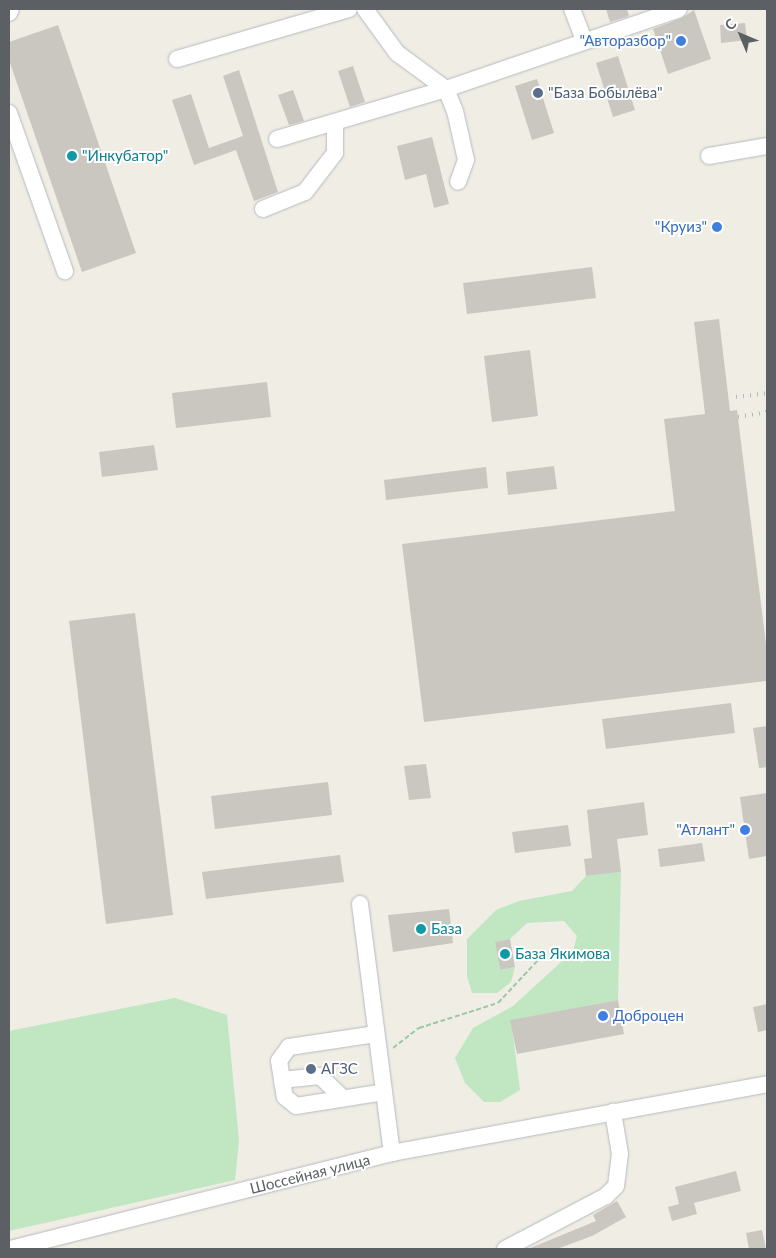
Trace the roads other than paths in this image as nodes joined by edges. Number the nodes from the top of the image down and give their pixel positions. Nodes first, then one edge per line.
1 (11, 9) edge
2 (349, 9) edge
3 (365, 9) edge
4 (572, 9) edge
5 (679, 9) edge
6 (9, 12) edge
7 (584, 41) junction
8 (178, 59) dead end
9 (446, 89) junction
10 (9, 113) edge
11 (334, 122) junction
12 (277, 139) dead end
13 (767, 146) edge
14 (710, 156) dead end
15 (458, 182) dead end
16 (263, 209) dead end
17 (65, 271) dead end
18 (360, 904) dead end
19 (376, 1034) junction
20 (282, 1080) junction
21 (767, 1084) edge
22 (384, 1092) junction
23 (343, 1098) junction
24 (613, 1112) junction
25 (392, 1153) junction
26 (10, 1249) edge
27 (506, 1249) edge

1 - 6 street
2 - 8 street
3 - 9 street
4 - 7 street
5 - 7 street
7 - 9 street
9 - 11 street
9 - 15 street
10 - 17 street
11 - 12 street
11 - 16 street
13 - 14 street
18 - 19 street
19 - 20 street
19 - 22 street
20 - 23 street
20 - 23 street
21 - 24 street, Шоссейная улица
22 - 23 street
22 - 25 street
24 - 25 street, Шоссейная улица
24 - 27 street
25 - 26 street, Шоссейная улица

